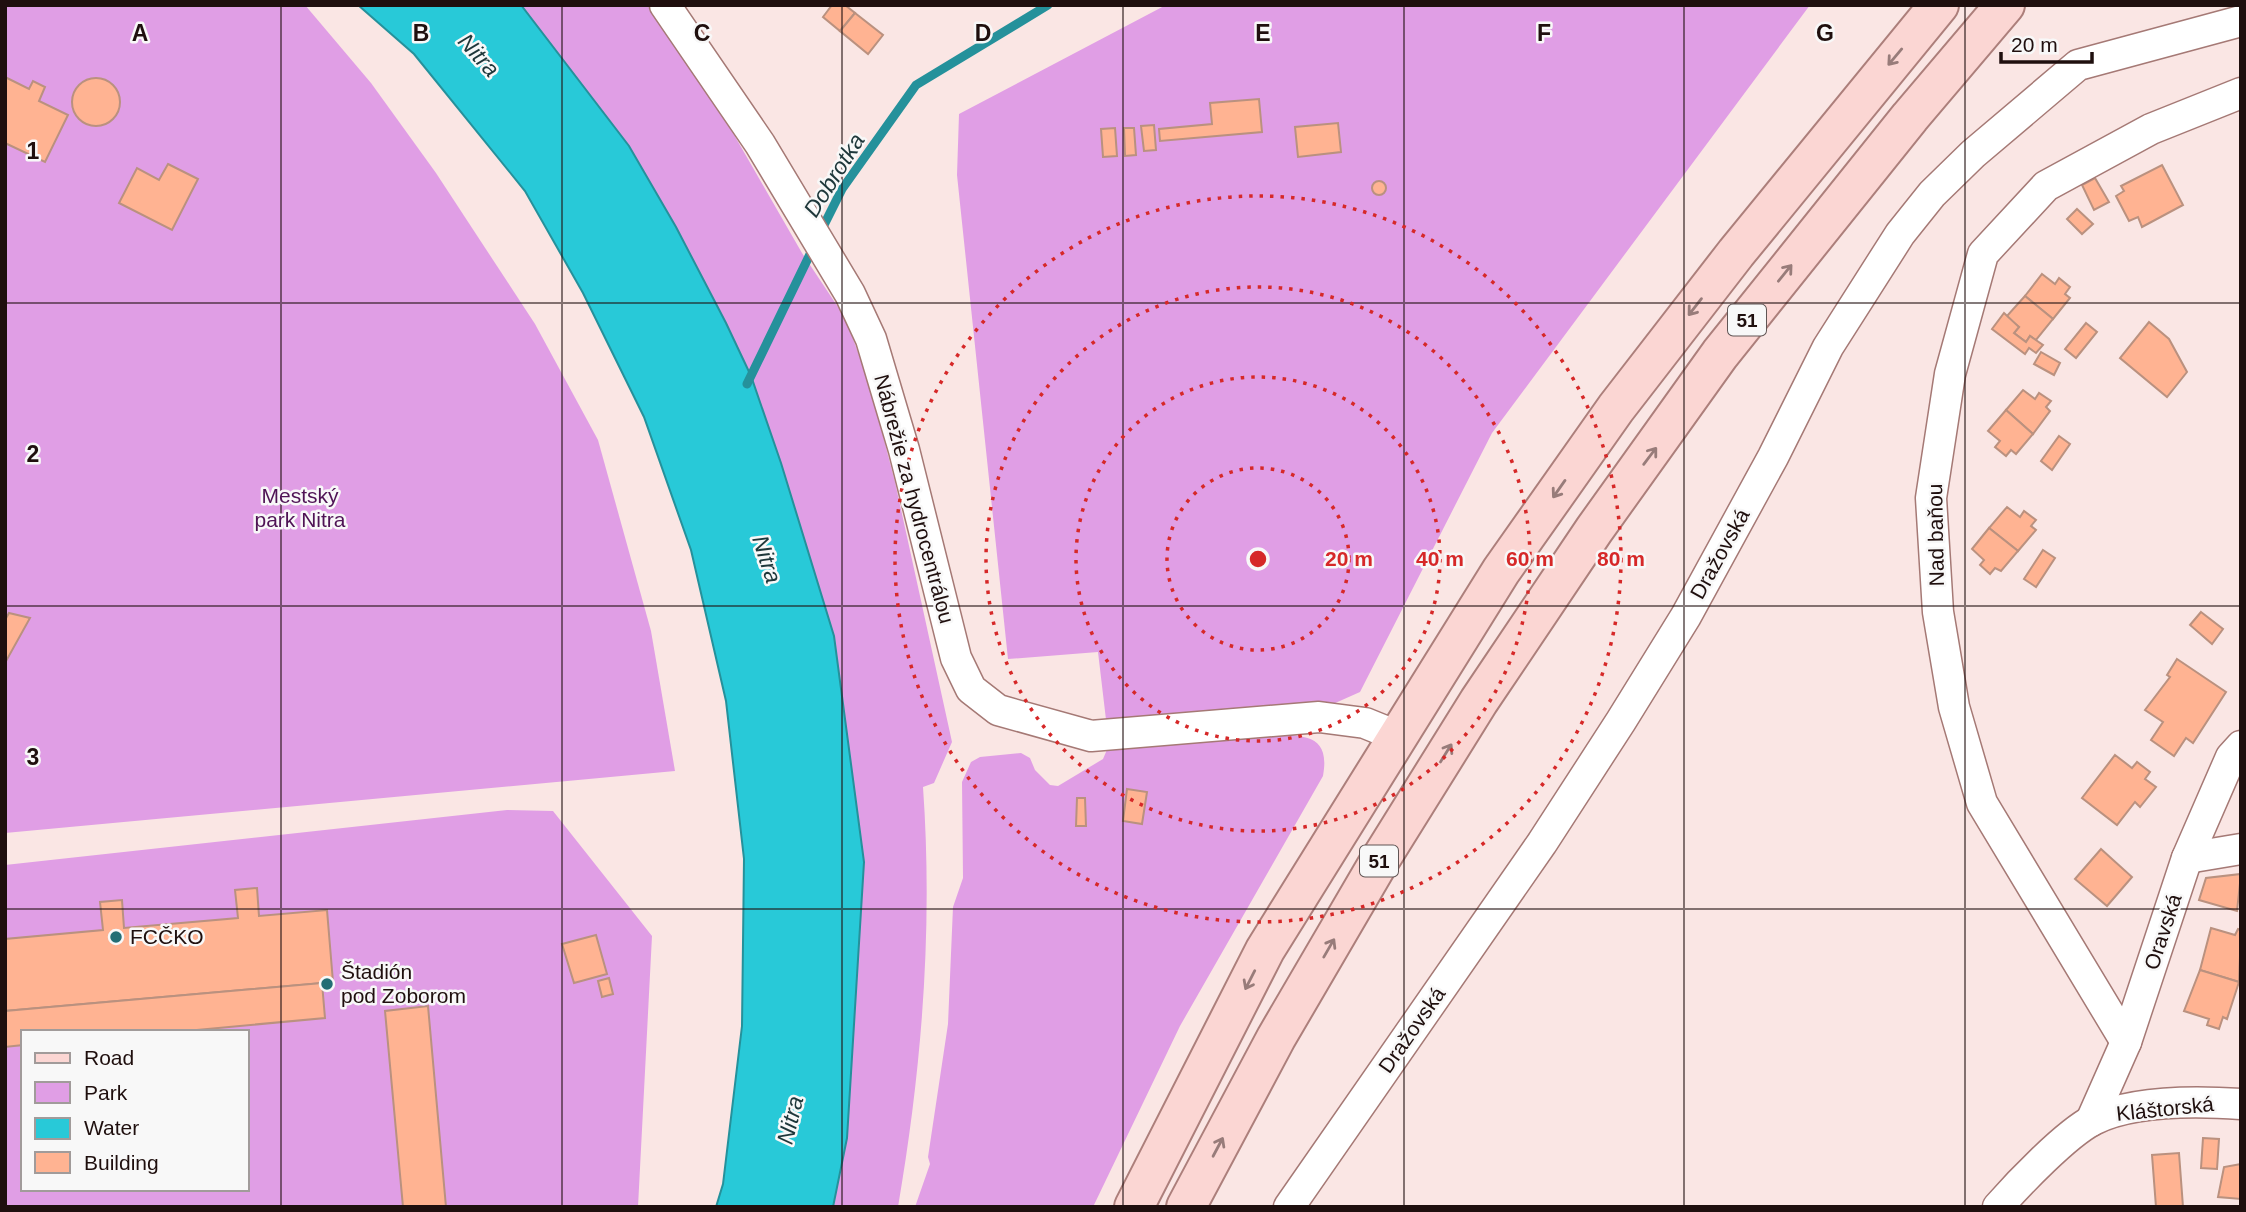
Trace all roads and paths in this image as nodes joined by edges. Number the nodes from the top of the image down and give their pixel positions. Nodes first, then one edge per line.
1 (665, 5) edge
2 (1939, 5) edge
3 (2005, 5) edge
4 (2241, 21) edge
5 (2241, 93) edge
6 (1397, 736) junction
7 (2241, 746) edge
8 (2241, 849) edge
9 (2188, 858) junction
10 (2126, 1042) junction
11 (2241, 1104) edge
12 (2091, 1121) junction
13 (1134, 1207) edge
14 (1186, 1207) edge
15 (1289, 1207) edge
16 (1998, 1207) edge

1 - 6 street, Nábrežie za hydrocentrálou
2 -> 6 main road, 51
14 -> 3 main road, 51
4 - 15 street, Dražovská
5 - 10 street, Nad baňou
6 -> 13 main road, 51
7 - 9 street, Oravská
8 - 9 street
9 - 10 street, Oravská
10 - 12 street, Oravská
11 - 12 street, Kláštorská
12 - 16 street

